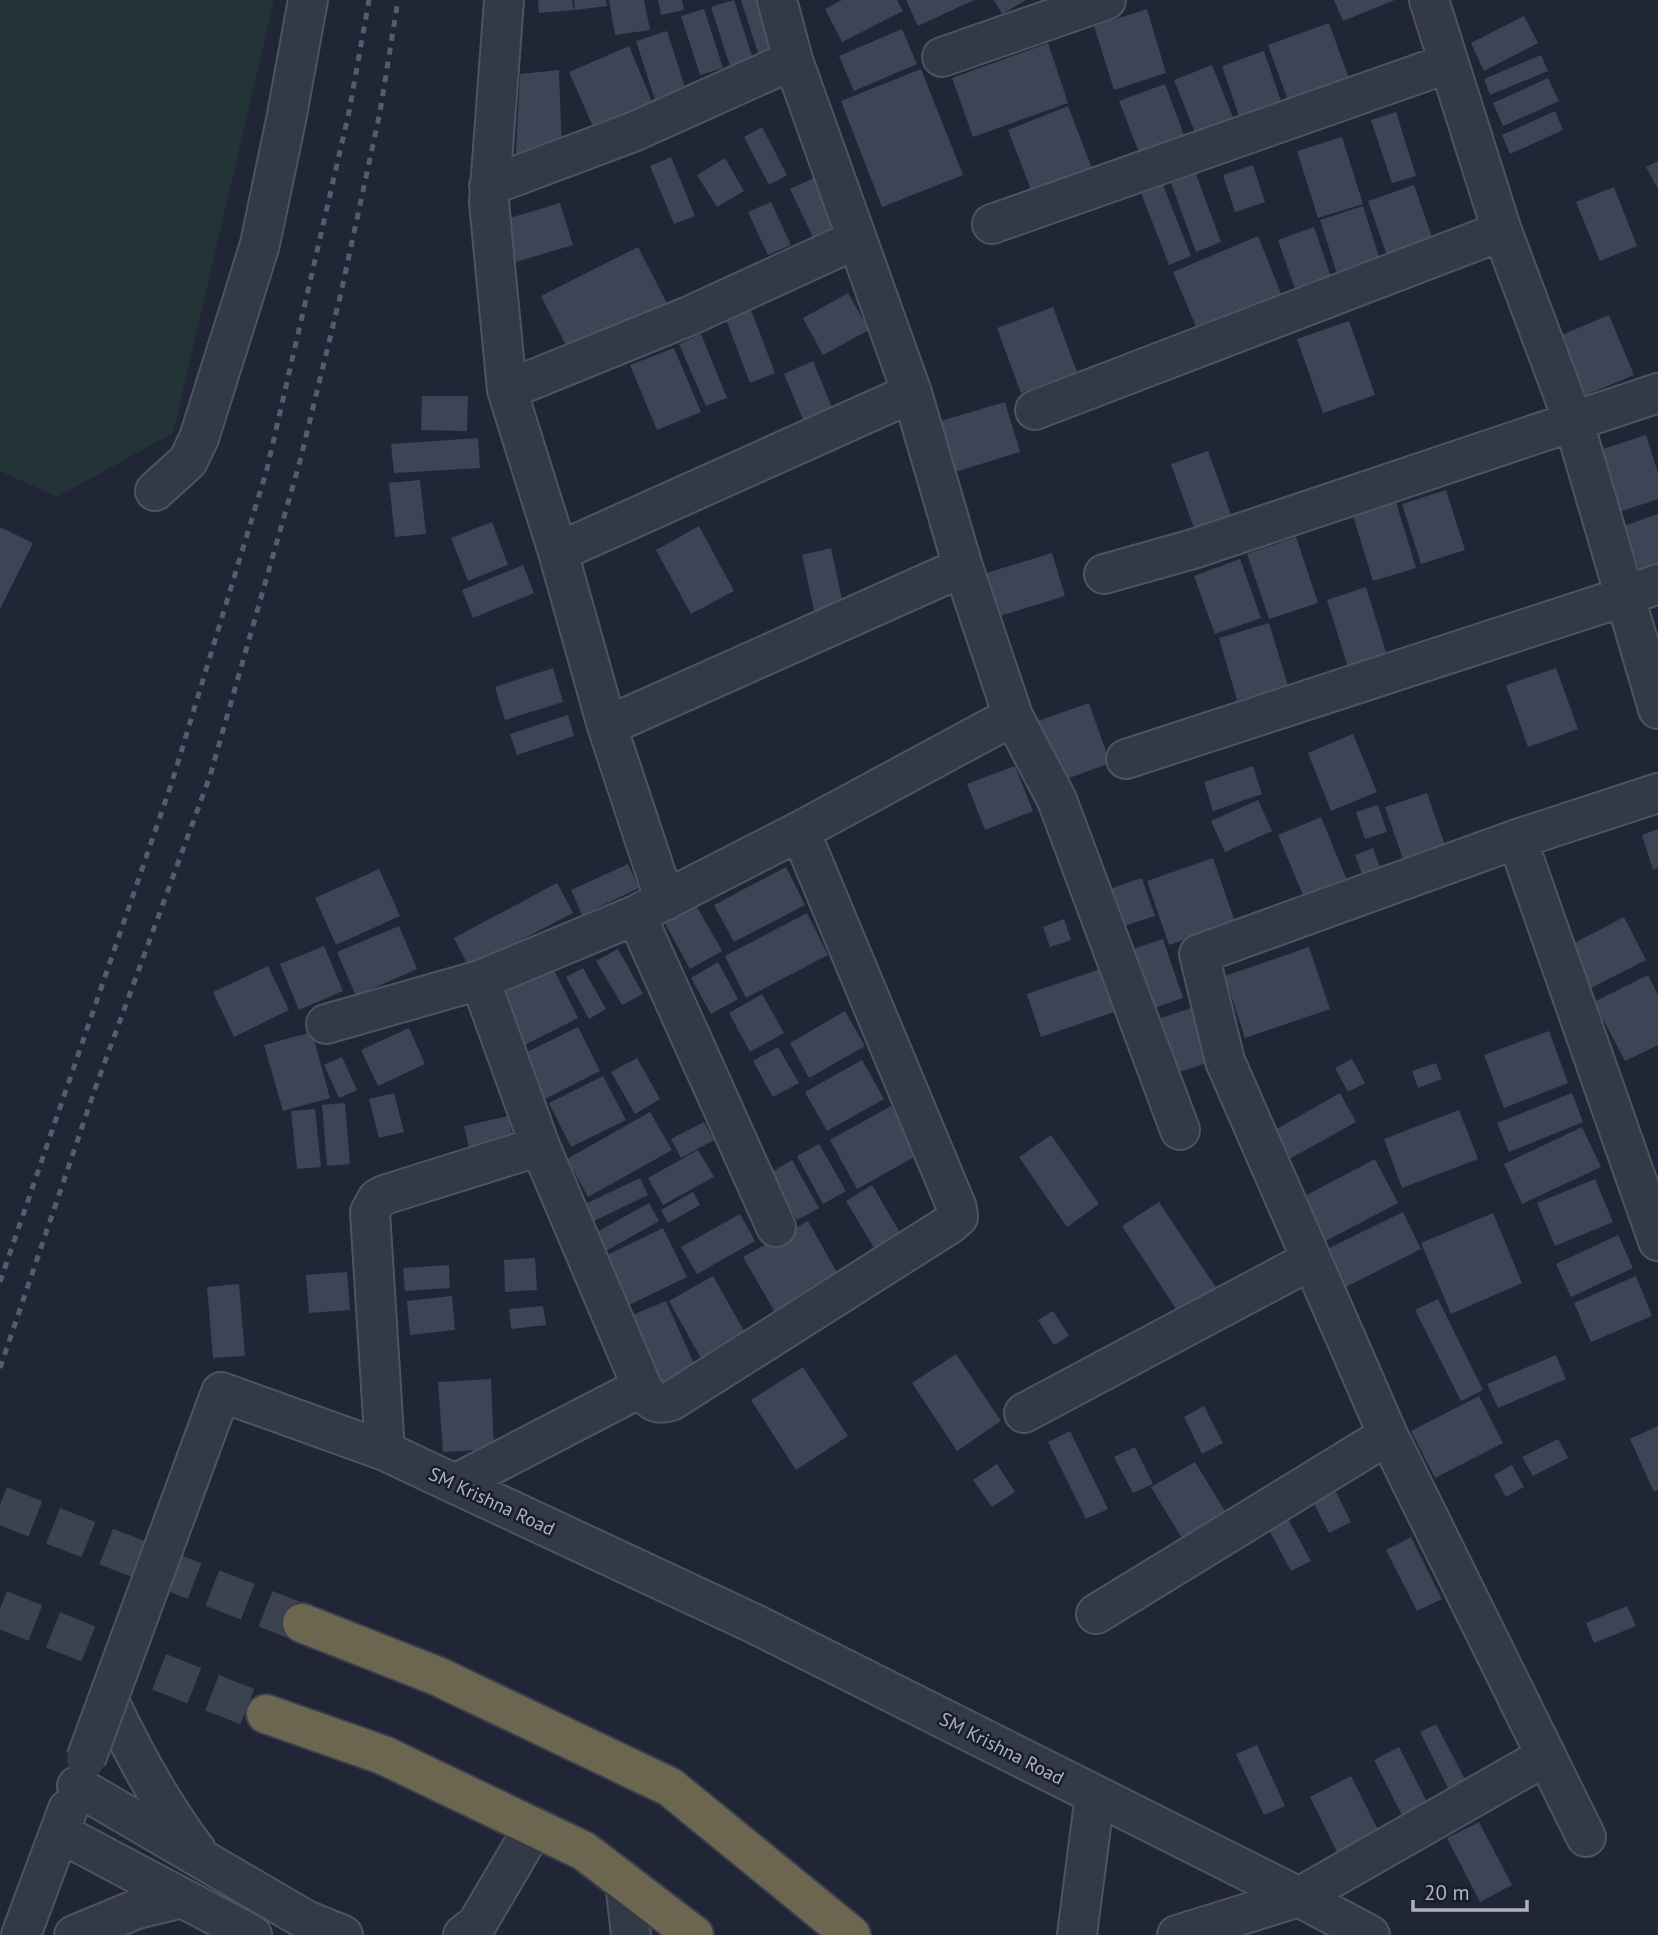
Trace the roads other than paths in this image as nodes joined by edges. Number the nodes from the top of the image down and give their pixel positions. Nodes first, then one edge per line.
1 (307, 0) edge
2 (504, 0) edge
3 (777, 0) edge
4 (1106, 0) edge
5 (1429, 0) edge
6 (942, 57) dead end
7 (793, 60) junction
8 (1449, 63) junction
9 (489, 186) junction
10 (992, 224) dead end
11 (1502, 230) junction
12 (857, 239) junction
13 (507, 390) junction
14 (912, 393) junction
15 (1658, 394) edge
16 (1035, 410) dead end
17 (1574, 423) junction
18 (155, 491) dead end
19 (558, 552) junction
20 (963, 567) junction
21 (1104, 574) dead end
22 (1642, 590) edge
23 (1658, 709) edge
24 (1013, 716) junction
25 (607, 726) junction
26 (1126, 760) dead end
27 (1658, 793) edge
28 (800, 831) junction
29 (1517, 839) junction
30 (650, 908) junction
31 (480, 980) junction
32 (326, 1024) dead end
33 (1180, 1130) dead end
34 (540, 1146) junction
35 (776, 1227) dead end
36 (1658, 1241) edge
37 (1311, 1260) junction
38 (642, 1387) junction
39 (1024, 1413) dead end
40 (1388, 1435) junction
41 (385, 1451) junction
42 (456, 1484) junction
43 (1096, 1614) dead end
44 (302, 1623) tunnel mouth
45 (108, 1699) junction
46 (266, 1714) tunnel mouth
47 (1546, 1756) junction
48 (81, 1773) junction
49 (1095, 1795) junction
50 (534, 1827) junction
51 (60, 1833) junction
52 (1586, 1837) dead end
53 (204, 1860) junction
54 (625, 1882) junction
55 (1299, 1897) junction
56 (182, 1898) junction
57 (21, 1935) edge
58 (74, 1935) edge
59 (252, 1935) edge
60 (343, 1935) edge
61 (463, 1935) edge
62 (631, 1935) edge
63 (694, 1935) edge
64 (851, 1935) edge
65 (1077, 1935) edge
66 (1177, 1935) edge
67 (1370, 1935) edge

1 - 18 street
2 - 9 street
3 - 7 street
4 - 6 street
5 - 8 street
7 - 9 street
7 - 12 street
8 - 10 street
8 - 11 street
9 - 13 street
11 - 16 street
11 - 17 street
12 - 13 street
12 - 14 street
13 - 19 street
14 - 19 street
14 - 20 street
15 - 17 street
17 - 21 street
17 - 22 street
19 - 25 street
20 - 24 street
20 - 25 street
22 - 23 street
22 - 26 street
24 - 28 street
24 - 33 street
25 - 30 street
27 - 29 street
28 - 30 street
28 - 38 street
29 - 36 street
29 - 37 street
30 - 31 street
30 - 35 street
31 - 32 street
31 - 34 street
34 - 38 street
34 - 41 street
37 - 39 street
37 - 40 street
38 - 42 street
40 - 43 street
40 - 47 street
41 - 42 street, SM Krishna Road
41 - 45 street, SM Krishna Road, bridge
42 - 49 street, SM Krishna Road
44 - 64 highway
45 - 48 street, SM Krishna Road, bridge
45 - 53 street
46 - 50 highway
47 - 52 street
47 - 55 street
48 - 51 street, SM Krishna Road
48 - 53 street
49 - 55 street, SM Krishna Road
49 - 65 street
50 - 54 highway
50 - 61 street
51 - 56 street
51 - 57 street, SM Krishna Road
53 - 60 street
54 - 62 street
54 - 63 highway
55 - 66 street
55 - 67 street, SM Krishna Road
56 - 58 street
56 - 59 street

